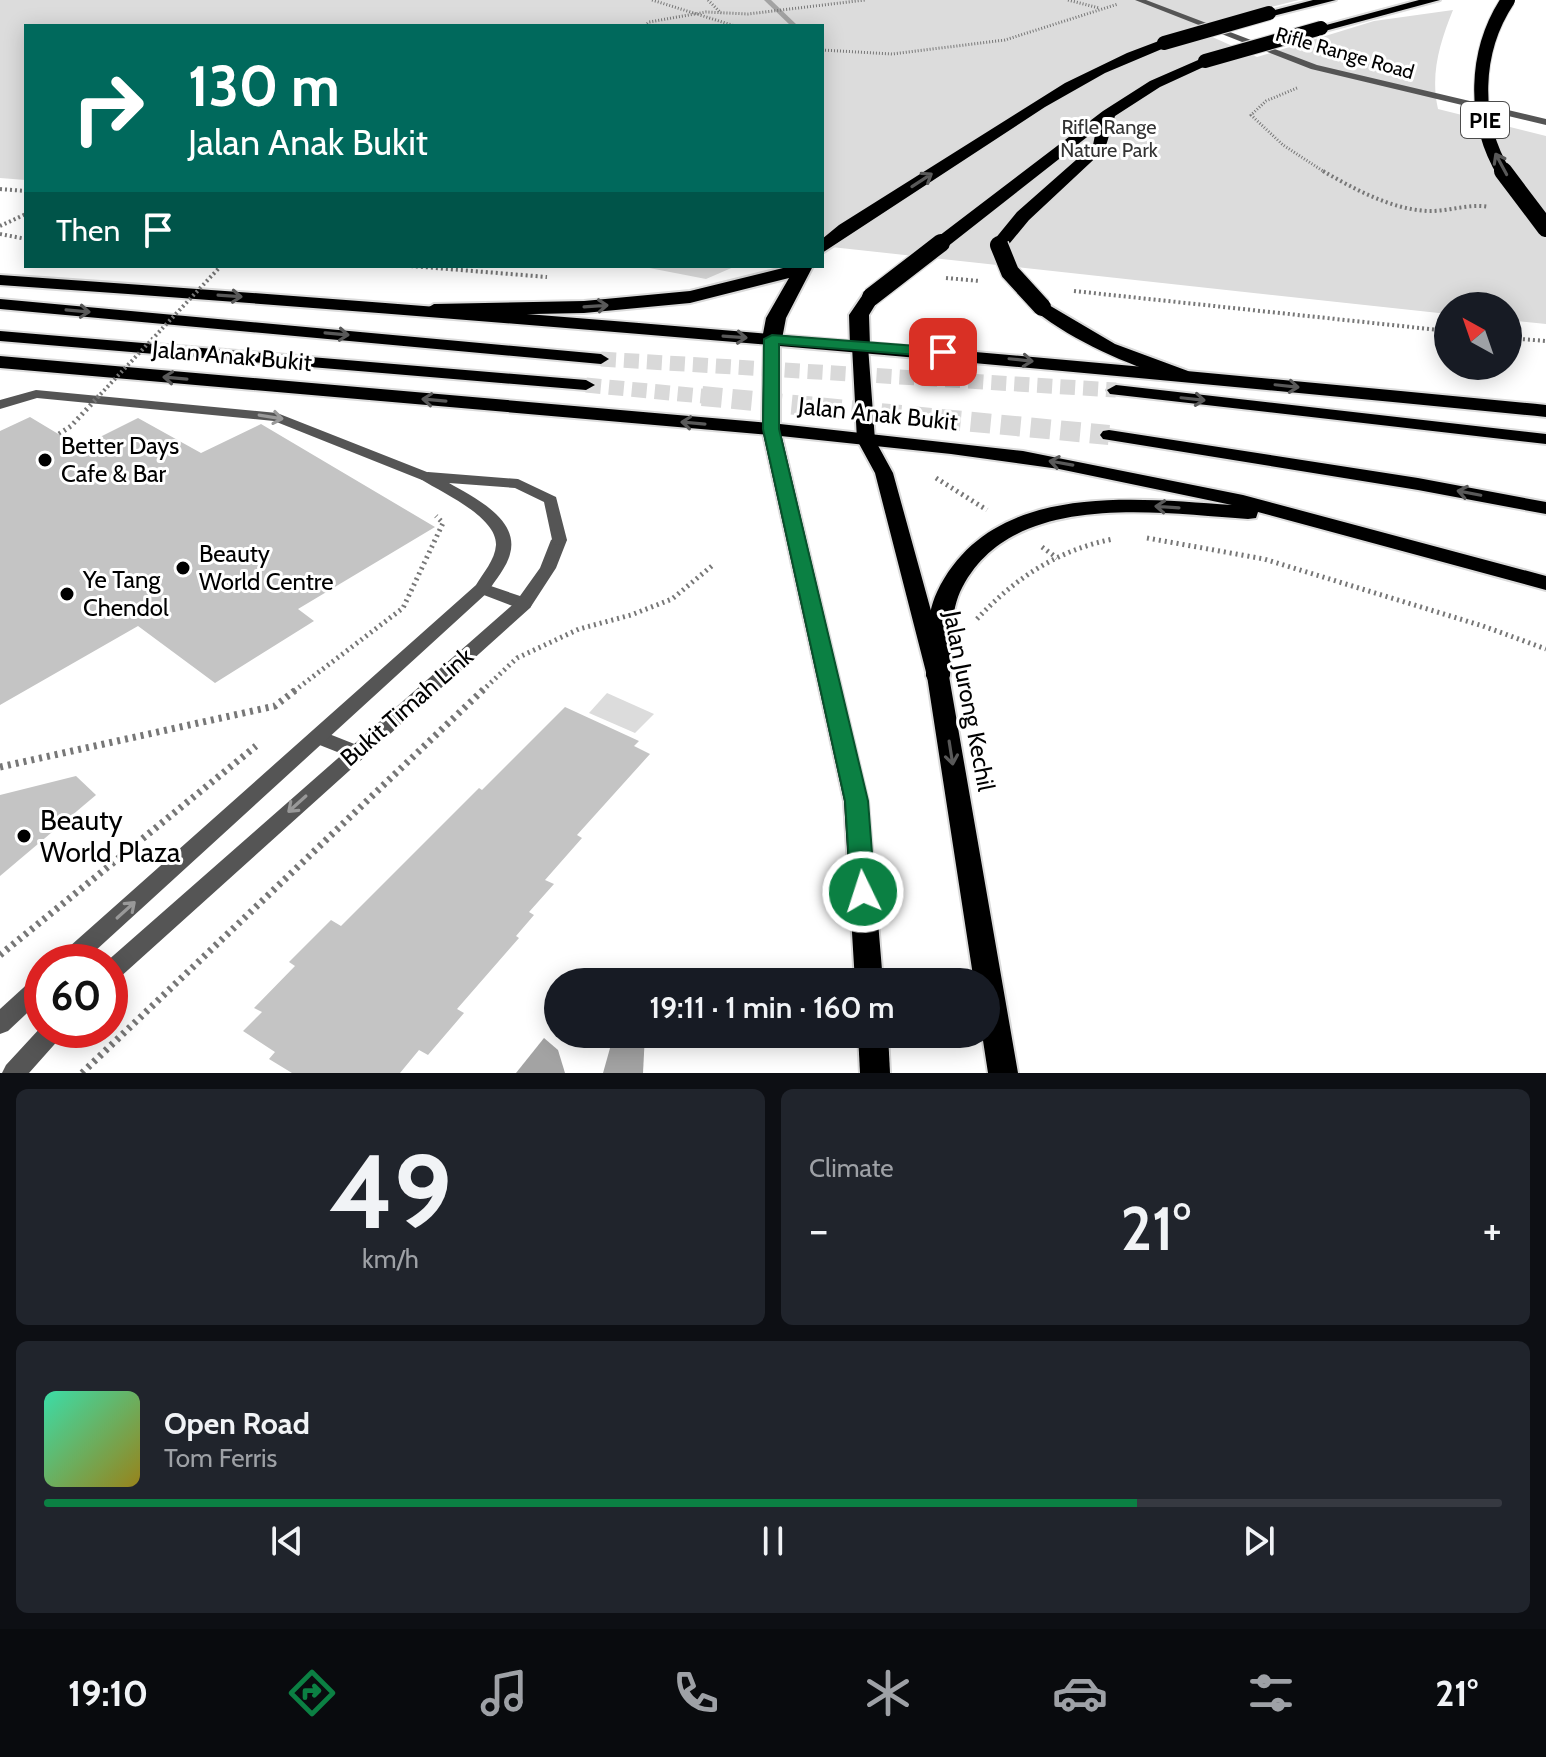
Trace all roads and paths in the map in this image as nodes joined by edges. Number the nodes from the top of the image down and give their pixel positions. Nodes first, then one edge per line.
1 (652, 0) edge
2 (708, 0) edge
3 (865, 0) edge
4 (1068, 0) edge
5 (1330, 0) edge
6 (1434, 0) edge
7 (1508, 0) edge
8 (1134, 1) edge
9 (1100, 9) junction
10 (721, 13) junction
11 (647, 24) edge
12 (729, 24) edge
13 (824, 50) edge
14 (1336, 73) junction
15 (1108, 114) junction
16 (1546, 122) edge
17 (0, 189) edge
18 (24, 191) edge
19 (1498, 211) dead end
20 (24, 215) edge
21 (0, 226) edge
22 (1546, 228) edge
23 (0, 234) edge
24 (24, 239) edge
25 (824, 247) edge
26 (219, 268) edge
27 (798, 268) edge
28 (801, 268) edge
29 (932, 276) dead end
30 (0, 280) edge
31 (994, 283) dead end
32 (1072, 291) dead end
33 (0, 304) edge
34 (434, 310) junction
35 (1434, 330) edge
36 (0, 336) edge
37 (772, 339) junction
38 (1522, 339) edge
39 (1546, 341) edge
40 (860, 346) junction
41 (601, 359) tunnel mouth
42 (0, 362) edge
43 (1181, 375) junction
44 (586, 385) tunnel mouth
45 (1116, 390) tunnel mouth
46 (0, 405) edge
47 (1546, 411) edge
48 (771, 429) junction
49 (59, 434) dead end
50 (1109, 435) tunnel mouth
51 (1546, 439) edge
52 (866, 440) junction
53 (427, 477) junction
54 (1546, 508) edge
55 (433, 512) dead end
56 (1301, 516) junction
57 (1134, 535) dead end
58 (1121, 537) dead end
59 (713, 565) dead end
60 (1546, 583) edge
61 (482, 588) junction
62 (524, 604) junction
63 (976, 631) dead end
64 (1546, 649) edge
65 (938, 676) junction
66 (319, 737) junction
67 (355, 752) junction
68 (0, 767) edge
69 (88, 944) edge
70 (128, 956) edge
71 (868, 968) edge
72 (24, 1002) edge
73 (0, 1024) edge
74 (37, 1048) edge
75 (874, 1048) edge
76 (14, 1073) edge
77 (82, 1073) edge
78 (875, 1073) edge
79 (1003, 1073) edge

1 - 12 path
2 - 10 path, bridge
3 - 10 path, bridge
4 - 9 path
25 -> 5 highway, bridge
6 - 15 highway, bridge
22 -> 7 highway, PIE, bridge
8 - 9 path
8 - 14 street, Rifle Range Road
9 - 13 path
10 - 11 path, bridge
14 - 16 street, Rifle Range Road
14 - 19 path
15 - 40 highway, bridge
15 - 43 highway, bridge
17 - 18 path
20 - 21 path
23 - 24 path
26 - 49 path, bridge
34 -> 27 highway
28 - 37 highway
29 - 31 path
30 -> 34 highway
32 - 35 path
33 -> 41 main road, Jalan Anak Bukit
34 -> 37 highway
36 - 44 main road, Jalan Anak Bukit
37 - 40 highway
37 - 48 main road
38 - 39 path
40 -> 43 highway
40 - 52 main road, Jalan Jurong Kechil
48 -> 42 highway, Jalan Anak Bukit
43 -> 47 highway
45 -> 51 main road
46 -> 53 street, Bukit Timah Link
48 - 52 highway, Jalan Anak Bukit
48 - 71 main road
54 -> 50 main road
56 -> 52 highway, Jalan Anak Bukit
52 - 65 main road, Jalan Jurong Kechil
53 - 61 street, Bukit Timah Link
53 - 62 street, Bukit Timah Link
55 - 68 path
56 - 60 highway, Jalan Anak Bukit
56 -> 65 highway
57 - 64 path
58 - 63 path
59 - 77 path
61 - 62 street
61 - 66 street, Bukit Timah Link
62 - 67 street, Bukit Timah Link
65 -> 79 main road, Jalan Jurong Kechil
66 - 67 street
69 -> 66 street, Bukit Timah Link
67 -> 70 street, Bukit Timah Link
72 - 73 street
74 - 76 street
75 - 78 main road

